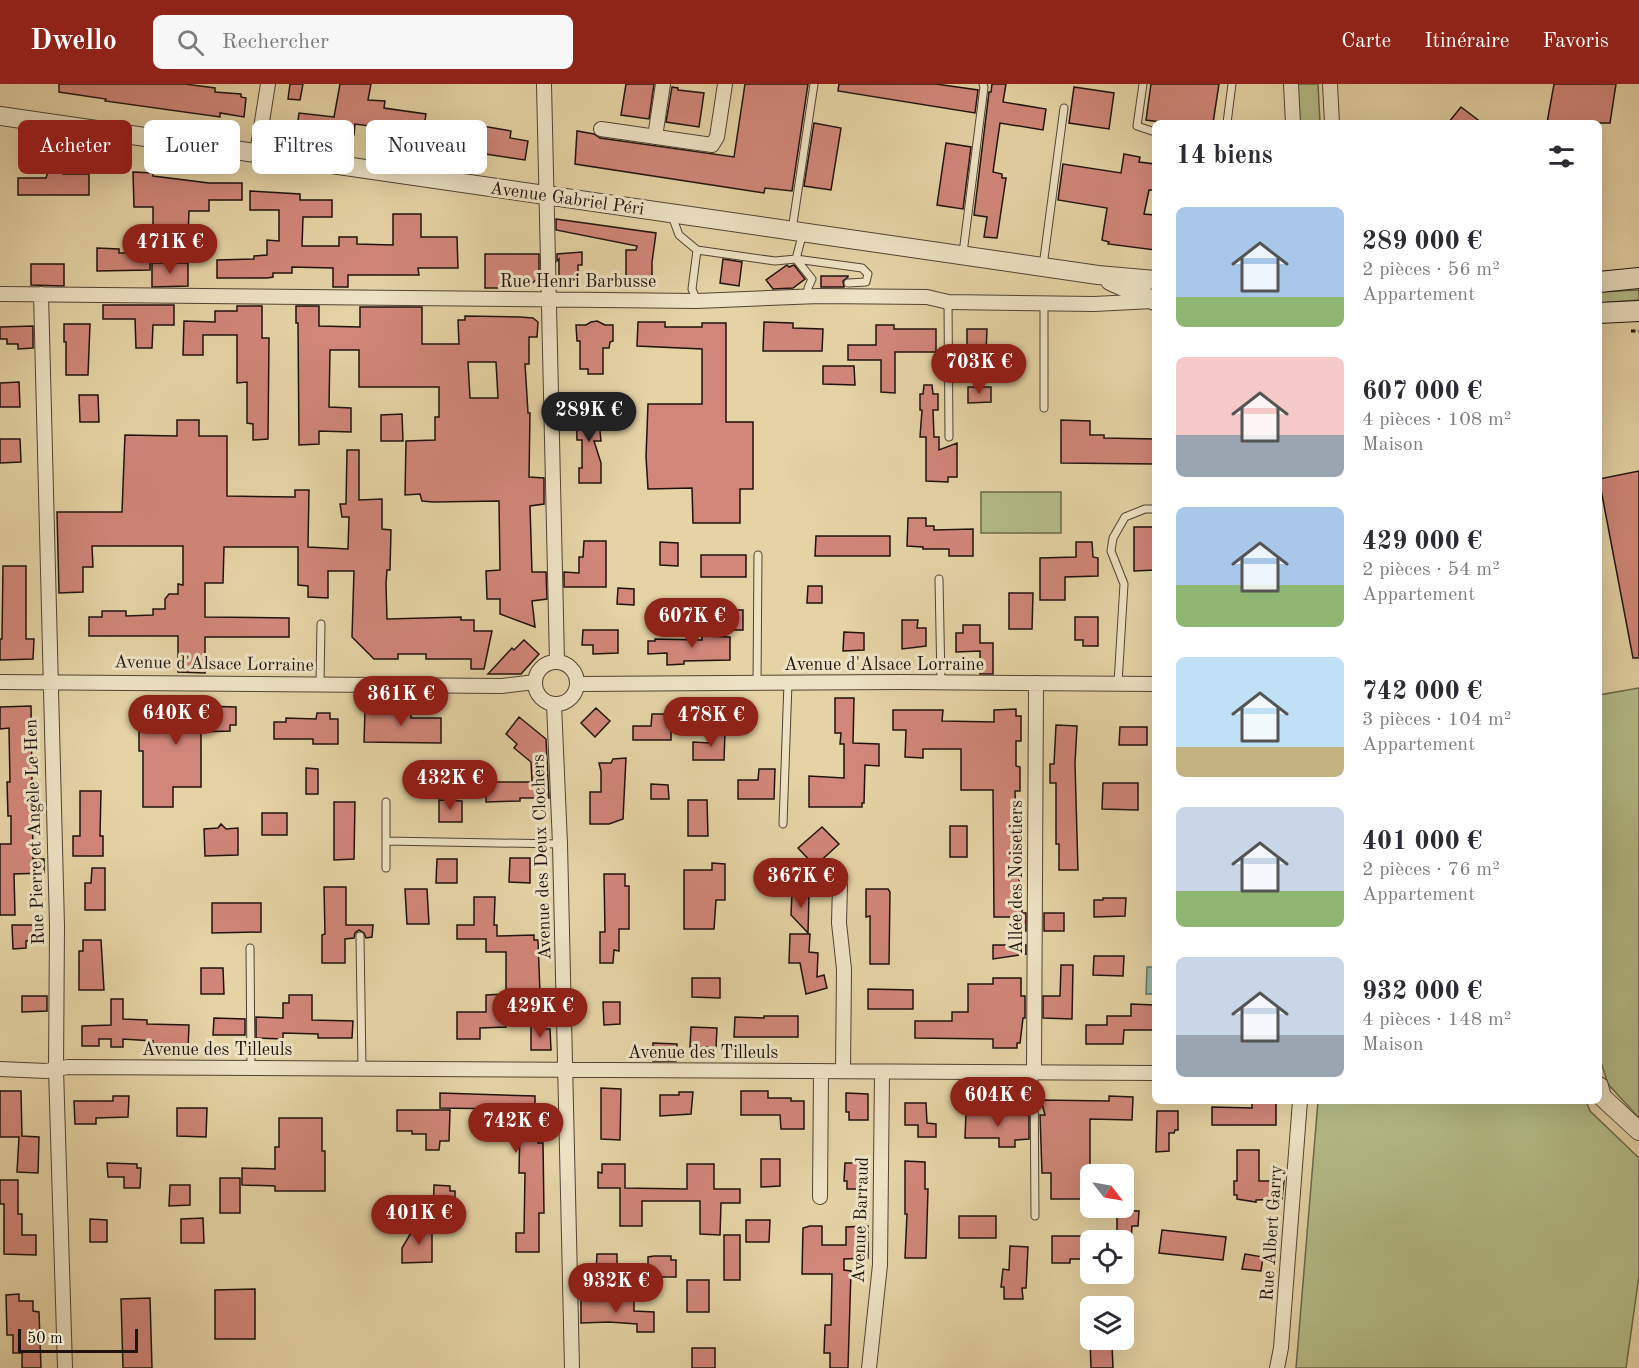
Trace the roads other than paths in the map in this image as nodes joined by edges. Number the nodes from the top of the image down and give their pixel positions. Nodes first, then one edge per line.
1 (268, 84) edge
2 (544, 84) edge
3 (663, 84) edge
4 (725, 84) edge
5 (814, 84) edge
6 (983, 84) edge
7 (1143, 84) edge
8 (1232, 84) edge
9 (1291, 84) edge
10 (1330, 84) edge
11 (1064, 108) dead end
12 (0, 116) edge
13 (262, 120) edge
14 (1227, 120) edge
15 (1293, 120) edge
16 (1332, 120) edge
17 (601, 129) dead end
18 (1152, 131) edge
19 (655, 137) junction
20 (252, 152) edge
21 (354, 167) edge
22 (548, 195) junction
23 (671, 213) junction
24 (797, 232) junction
25 (697, 250) junction
26 (963, 255) junction
27 (796, 259) junction
28 (1043, 267) junction
29 (1098, 275) junction
30 (1639, 278) edge
31 (1152, 280) edge
32 (1602, 282) edge
33 (810, 283) junction
34 (821, 283) dead end
35 (848, 283) dead end
36 (0, 294) edge
37 (41, 294) junction
38 (808, 298) junction
39 (548, 300) junction
40 (1152, 300) edge
41 (697, 301) junction
42 (1152, 301) edge
43 (948, 302) junction
44 (1044, 303) junction
45 (1639, 311) edge
46 (1602, 313) edge
47 (1044, 408) dead end
48 (949, 437) dead end
49 (1152, 509) edge
50 (758, 555) dead end
51 (939, 579) dead end
52 (321, 624) dead end
53 (557, 662) junction
54 (50, 681) junction
55 (535, 681) junction
56 (0, 682) edge
57 (941, 682) junction
58 (321, 683) junction
59 (757, 683) junction
60 (788, 683) junction
61 (1036, 683) junction
62 (1118, 683) junction
63 (578, 684) junction
64 (1152, 684) edge
65 (554, 704) junction
66 (386, 802) dead end
67 (783, 824) dead end
68 (386, 841) junction
69 (560, 844) junction
70 (386, 868) dead end
71 (840, 885) dead end
72 (360, 936) dead end
73 (250, 948) dead end
74 (251, 1068) junction
75 (362, 1068) junction
76 (0, 1069) edge
77 (56, 1069) junction
78 (566, 1070) junction
79 (821, 1071) junction
80 (843, 1071) junction
81 (882, 1072) junction
82 (1034, 1072) junction
83 (1152, 1073) edge
84 (1602, 1097) edge
85 (1300, 1104) edge
86 (1639, 1131) edge
87 (820, 1197) dead end
88 (1035, 1216) dead end
89 (65, 1368) edge
90 (572, 1368) edge
91 (869, 1368) edge
92 (1278, 1368) edge

1 - 13 street
2 - 22 street
3 - 19 street
4 - 19 street
5 - 24 lane
6 - 26 lane
7 - 18 lane
8 - 14 lane
9 - 15 street
10 - 16 street
11 - 28 lane
12 - 20 street, Avenue Gabriel Péri
17 - 19 street
21 - 22 street, Avenue Gabriel Péri
22 - 23 street, Avenue Gabriel Péri
22 - 39 street
23 - 24 street, Avenue Gabriel Péri
23 - 25 lane
24 - 26 street, Avenue Gabriel Péri
24 - 27 lane
25 - 27 lane
25 - 41 lane
26 - 28 street, Avenue Gabriel Péri
27 - 33 lane
27 - 35 lane
28 - 29 street, Avenue Gabriel Péri
29 - 31 street, Avenue Gabriel Péri
29 - 40 street, Avenue Gabriel Péri
30 - 32 main road
33 - 34 lane
33 - 38 lane
36 - 37 street, Rue Henri Barbusse
37 - 39 street, Rue Henri Barbusse
37 - 54 street, Rue Pierre et Angèle Le Hen
38 - 41 street, Rue Henri Barbusse
38 - 43 street, Rue Henri Barbusse
39 - 41 street, Rue Henri Barbusse
39 - 53 street
42 - 44 street, Rue Henri Barbusse
43 - 44 street, Rue Henri Barbusse
43 - 48 lane
44 - 47 lane
45 - 46 main road
49 - 62 lane
50 - 59 lane
51 - 57 lane
52 - 58 lane
53 - 55 street
53 - 63 street
54 - 56 street, Avenue d'Alsace Lorraine
54 - 58 street, Avenue d'Alsace Lorraine
54 - 77 street, Rue Pierre et Angèle Le Hen
55 - 58 street, Avenue d'Alsace Lorraine
55 - 65 street
57 - 60 street, Avenue d'Alsace Lorraine
57 - 61 street, Avenue d'Alsace Lorraine
59 - 60 street, Avenue d'Alsace Lorraine
59 - 63 street, Avenue d'Alsace Lorraine
60 - 67 lane
61 - 62 street, Avenue d'Alsace Lorraine
61 - 82 street, Allée des Noisetiers
62 - 64 street, Avenue d'Alsace Lorraine
63 - 65 street
65 - 69 street, Avenue des Deux Clochers
66 - 68 lane
68 - 69 lane
68 - 70 lane
69 - 78 street, Avenue des Deux Clochers
71 - 80 street
72 - 75 lane
73 - 74 lane
74 - 75 street, Avenue des Tilleuls
74 - 77 street, Avenue des Tilleuls
75 - 78 street, Avenue des Tilleuls
76 - 77 street, Avenue des Tilleuls
77 - 89 street, Rue Pierre et Angèle Le Hen
78 - 79 street, Avenue des Tilleuls
78 - 90 street, Avenue des Deux Clochers
79 - 80 street, Avenue des Tilleuls
79 - 87 street
80 - 81 street, Avenue des Tilleuls
81 - 82 street, Avenue des Tilleuls
81 - 91 street, Avenue Barraud
82 - 83 street, Avenue des Tilleuls
82 - 88 lane
84 - 86 street
85 - 92 street, Rue Albert Garry

